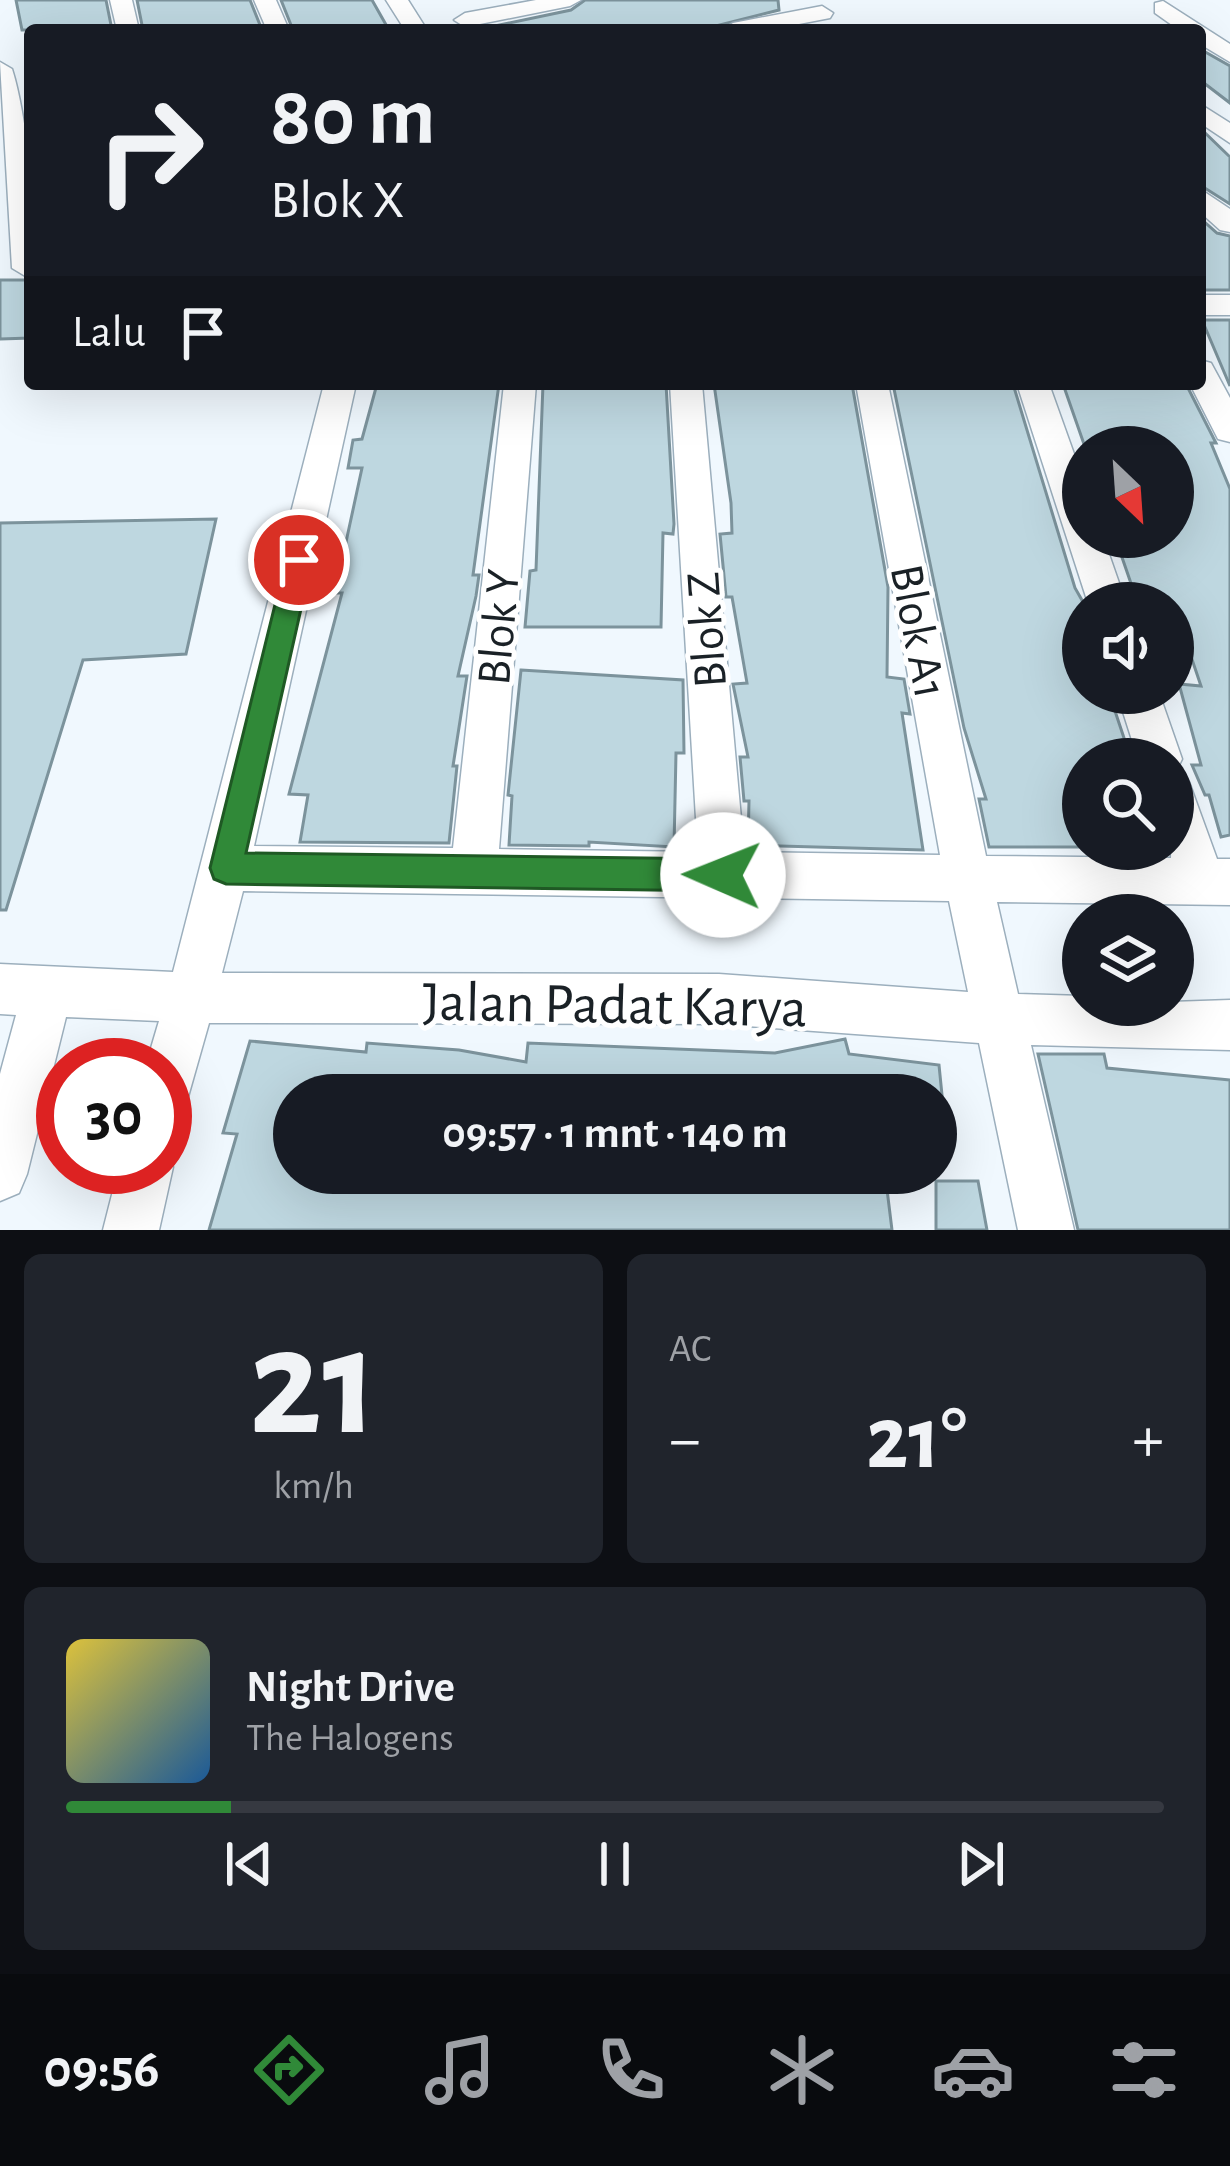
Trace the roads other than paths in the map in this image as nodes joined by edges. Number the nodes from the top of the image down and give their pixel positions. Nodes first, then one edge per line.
1 (448, 0) edge
2 (570, 0) edge
3 (1163, 8) dead end
4 (821, 13) dead end
5 (468, 24) edge
6 (473, 24) edge
7 (764, 24) edge
8 (1186, 24) edge
9 (0, 69) edge
10 (7, 113) edge
11 (1206, 116) edge
12 (1230, 135) edge
13 (11, 187) edge
14 (1206, 202) edge
15 (1230, 224) edge
16 (19, 269) edge
17 (1206, 383) edge
18 (339, 390) edge
19 (519, 390) edge
20 (686, 390) edge
21 (873, 390) edge
22 (1036, 390) edge
23 (1230, 430) edge
24 (1062, 468) edge
25 (1194, 839) edge
26 (474, 871) junction
27 (723, 875) junction
28 (221, 882) junction
29 (1216, 882) edge
30 (972, 895) junction
31 (181, 981) junction
32 (42, 990) edge
33 (1000, 1019) junction
34 (1230, 1025) edge
35 (173, 1038) edge
36 (0, 1174) edge
37 (139, 1194) edge
38 (130, 1230) edge
39 (1046, 1230) edge

1 - 5 street
2 - 6 street
3 - 8 street
4 - 7 street
9 - 10 street
10 - 13 street
11 - 12 street
13 - 16 street
14 - 15 street
17 - 23 street
18 - 28 street
19 - 26 street, Blok Y
20 - 27 street, Blok Z
21 - 30 street, Blok A1
22 - 24 street
25 - 29 street
26 - 27 street
26 - 28 street
27 - 30 street
28 - 31 street
29 - 30 street
30 - 33 street, Blok A1
31 - 32 street, Jalan Padat Karya
31 - 33 street, Jalan Padat Karya
31 - 35 street
32 - 36 street
33 - 34 street, Jalan Padat Karya
33 - 39 street, Blok A1
37 - 38 street

